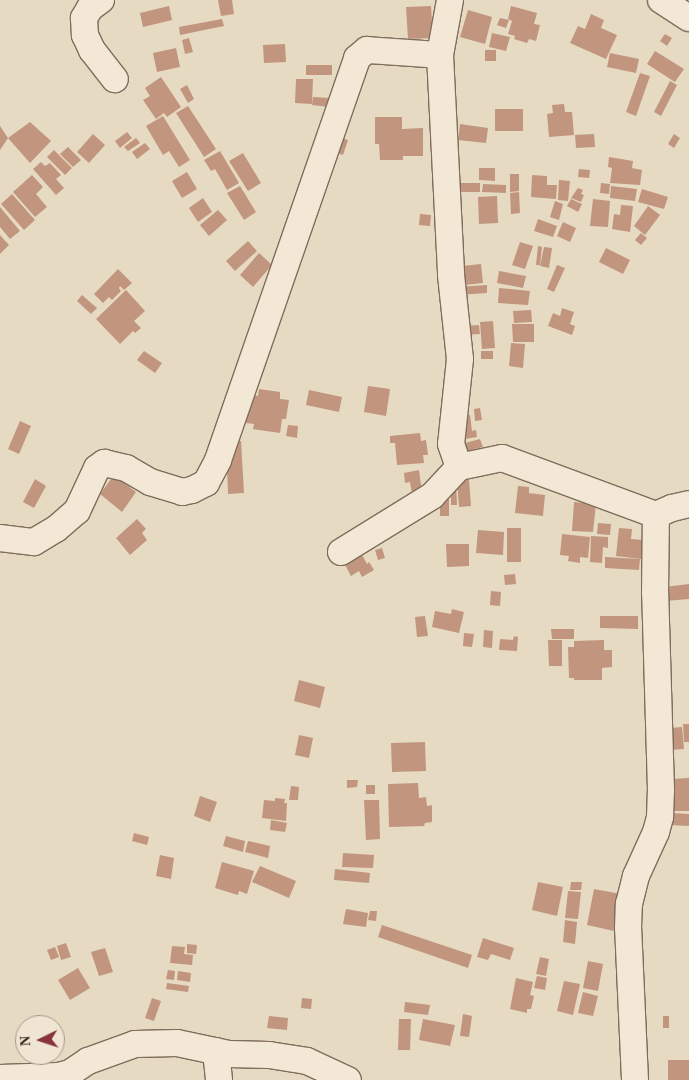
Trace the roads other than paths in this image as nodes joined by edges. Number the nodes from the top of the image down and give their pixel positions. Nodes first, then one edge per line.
1 (101, 0) edge
2 (450, 0) edge
3 (661, 0) edge
4 (689, 18) edge
5 (440, 55) junction
6 (115, 79) dead end
7 (459, 467) junction
8 (689, 504) edge
9 (656, 516) junction
10 (0, 538) edge
11 (341, 552) dead end
12 (216, 1051) junction
13 (0, 1078) edge
14 (219, 1080) edge
15 (348, 1080) edge
16 (635, 1080) edge

1 - 6 street
2 - 5 street
3 - 4 street
5 - 7 street
5 - 10 street
7 - 9 street
7 - 11 street
8 - 9 street
9 - 16 street
12 - 13 street
12 - 14 street
12 - 15 street

